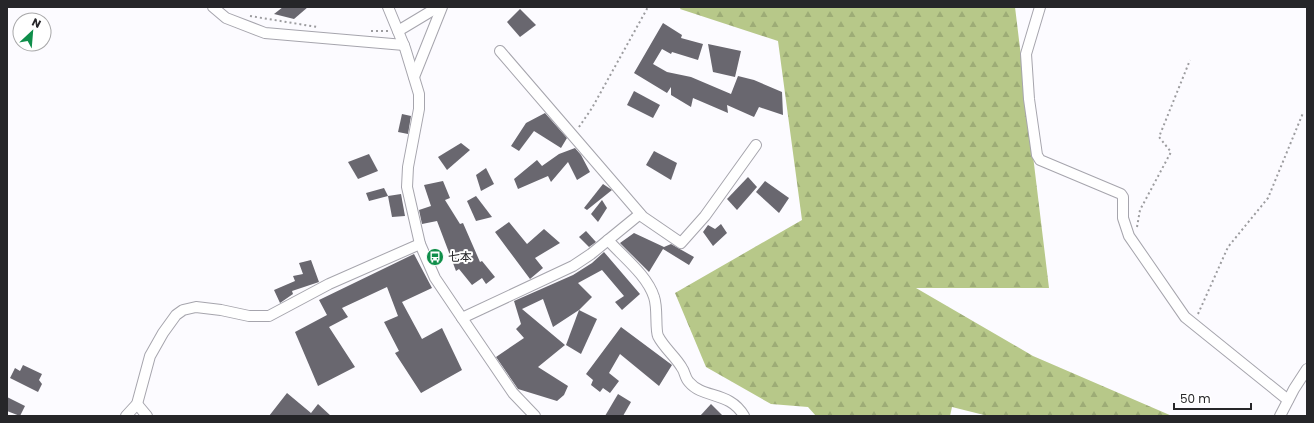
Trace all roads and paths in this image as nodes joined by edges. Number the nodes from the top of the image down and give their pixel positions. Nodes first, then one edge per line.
1 (213, 7) edge
2 (388, 7) edge
3 (438, 7) edge
4 (442, 7) edge
5 (648, 7) edge
6 (1040, 7) edge
7 (247, 15) dead end
8 (320, 27) dead end
9 (367, 31) dead end
10 (398, 31) junction
11 (404, 44) junction
12 (500, 50) dead end
13 (1190, 60) dead end
14 (414, 76) junction
15 (1303, 113) dead end
16 (573, 134) junction
17 (756, 145) dead end
18 (640, 214) junction
19 (1137, 228) dead end
20 (608, 240) junction
21 (420, 244) junction
22 (462, 318) junction
23 (1195, 320) dead end
24 (1307, 369) edge
25 (1288, 400) junction
26 (137, 404) junction
27 (126, 416) edge
28 (147, 416) edge
29 (535, 416) edge
30 (744, 416) edge
31 (1280, 416) edge

1 - 11 street
2 - 10 street
3 - 10 street
4 - 14 street
5 - 16 path
6 - 25 street
7 - 8 path
9 - 10 path
10 - 11 street
11 - 14 street
12 - 16 street
13 - 19 path
14 - 21 street
15 - 23 path
16 - 18 street
17 - 18 street
18 - 20 street
20 - 22 street
20 - 30 street
21 - 22 street
21 - 26 street
22 - 29 street
24 - 25 street
25 - 31 street
26 - 27 street
26 - 28 street

